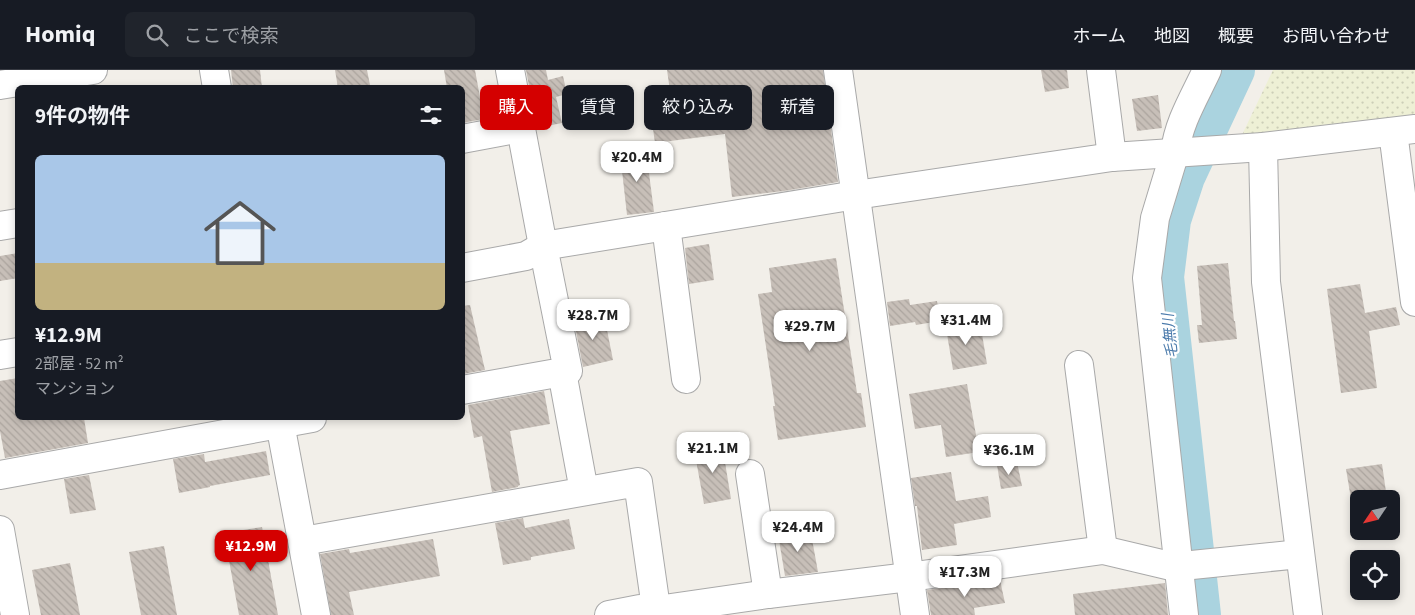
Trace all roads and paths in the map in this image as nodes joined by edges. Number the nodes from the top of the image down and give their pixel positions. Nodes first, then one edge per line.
1 (94, 70) edge
2 (214, 70) edge
3 (510, 70) edge
4 (838, 70) edge
5 (1101, 70) edge
6 (1208, 70) edge
7 (0, 85) edge
8 (216, 85) edge
9 (513, 85) edge
10 (509, 130) edge
11 (520, 130) edge
12 (1404, 131) edge
13 (465, 138) edge
14 (1263, 146) junction
15 (1175, 152) junction
16 (1112, 157) junction
17 (856, 195) junction
18 (15, 224) edge
19 (0, 226) edge
20 (666, 226) junction
21 (543, 246) junction
22 (465, 267) edge
23 (1415, 302) edge
24 (15, 352) edge
25 (0, 355) edge
26 (1079, 365) dead end
27 (562, 372) junction
28 (686, 380) dead end
29 (465, 389) edge
30 (279, 420) edge
31 (750, 474) dead end
32 (0, 475) edge
33 (584, 491) junction
34 (0, 530) edge
35 (302, 541) junction
36 (1103, 550) junction
37 (1300, 554) junction
38 (1189, 566) junction
39 (909, 577) junction
40 (771, 601) edge
41 (657, 613) edge
42 (15, 615) edge
43 (316, 615) edge
44 (609, 615) edge
45 (914, 615) edge
46 (1184, 615) edge
47 (1308, 615) edge

1 - 7 street
2 - 8 street
3 - 9 street
4 - 17 street
5 - 16 street
6 - 15 street
10 - 13 street
11 - 21 street
12 - 14 street
12 - 23 street
14 - 15 street
14 - 37 street
15 - 16 street
15 - 38 street
16 - 17 street
17 - 20 street
17 - 39 street
18 - 19 street
20 - 21 street
20 - 28 street
21 - 22 street
21 - 27 street
24 - 25 street
26 - 36 street
27 - 29 street
27 - 33 street
30 - 32 street
30 - 35 street
31 - 40 street
33 - 35 street
33 - 41 street
34 - 42 street
35 - 43 street
36 - 38 street
36 - 39 street
37 - 38 street
37 - 47 street
38 - 46 street
39 - 40 street
39 - 45 street
40 - 41 street
41 - 44 street

